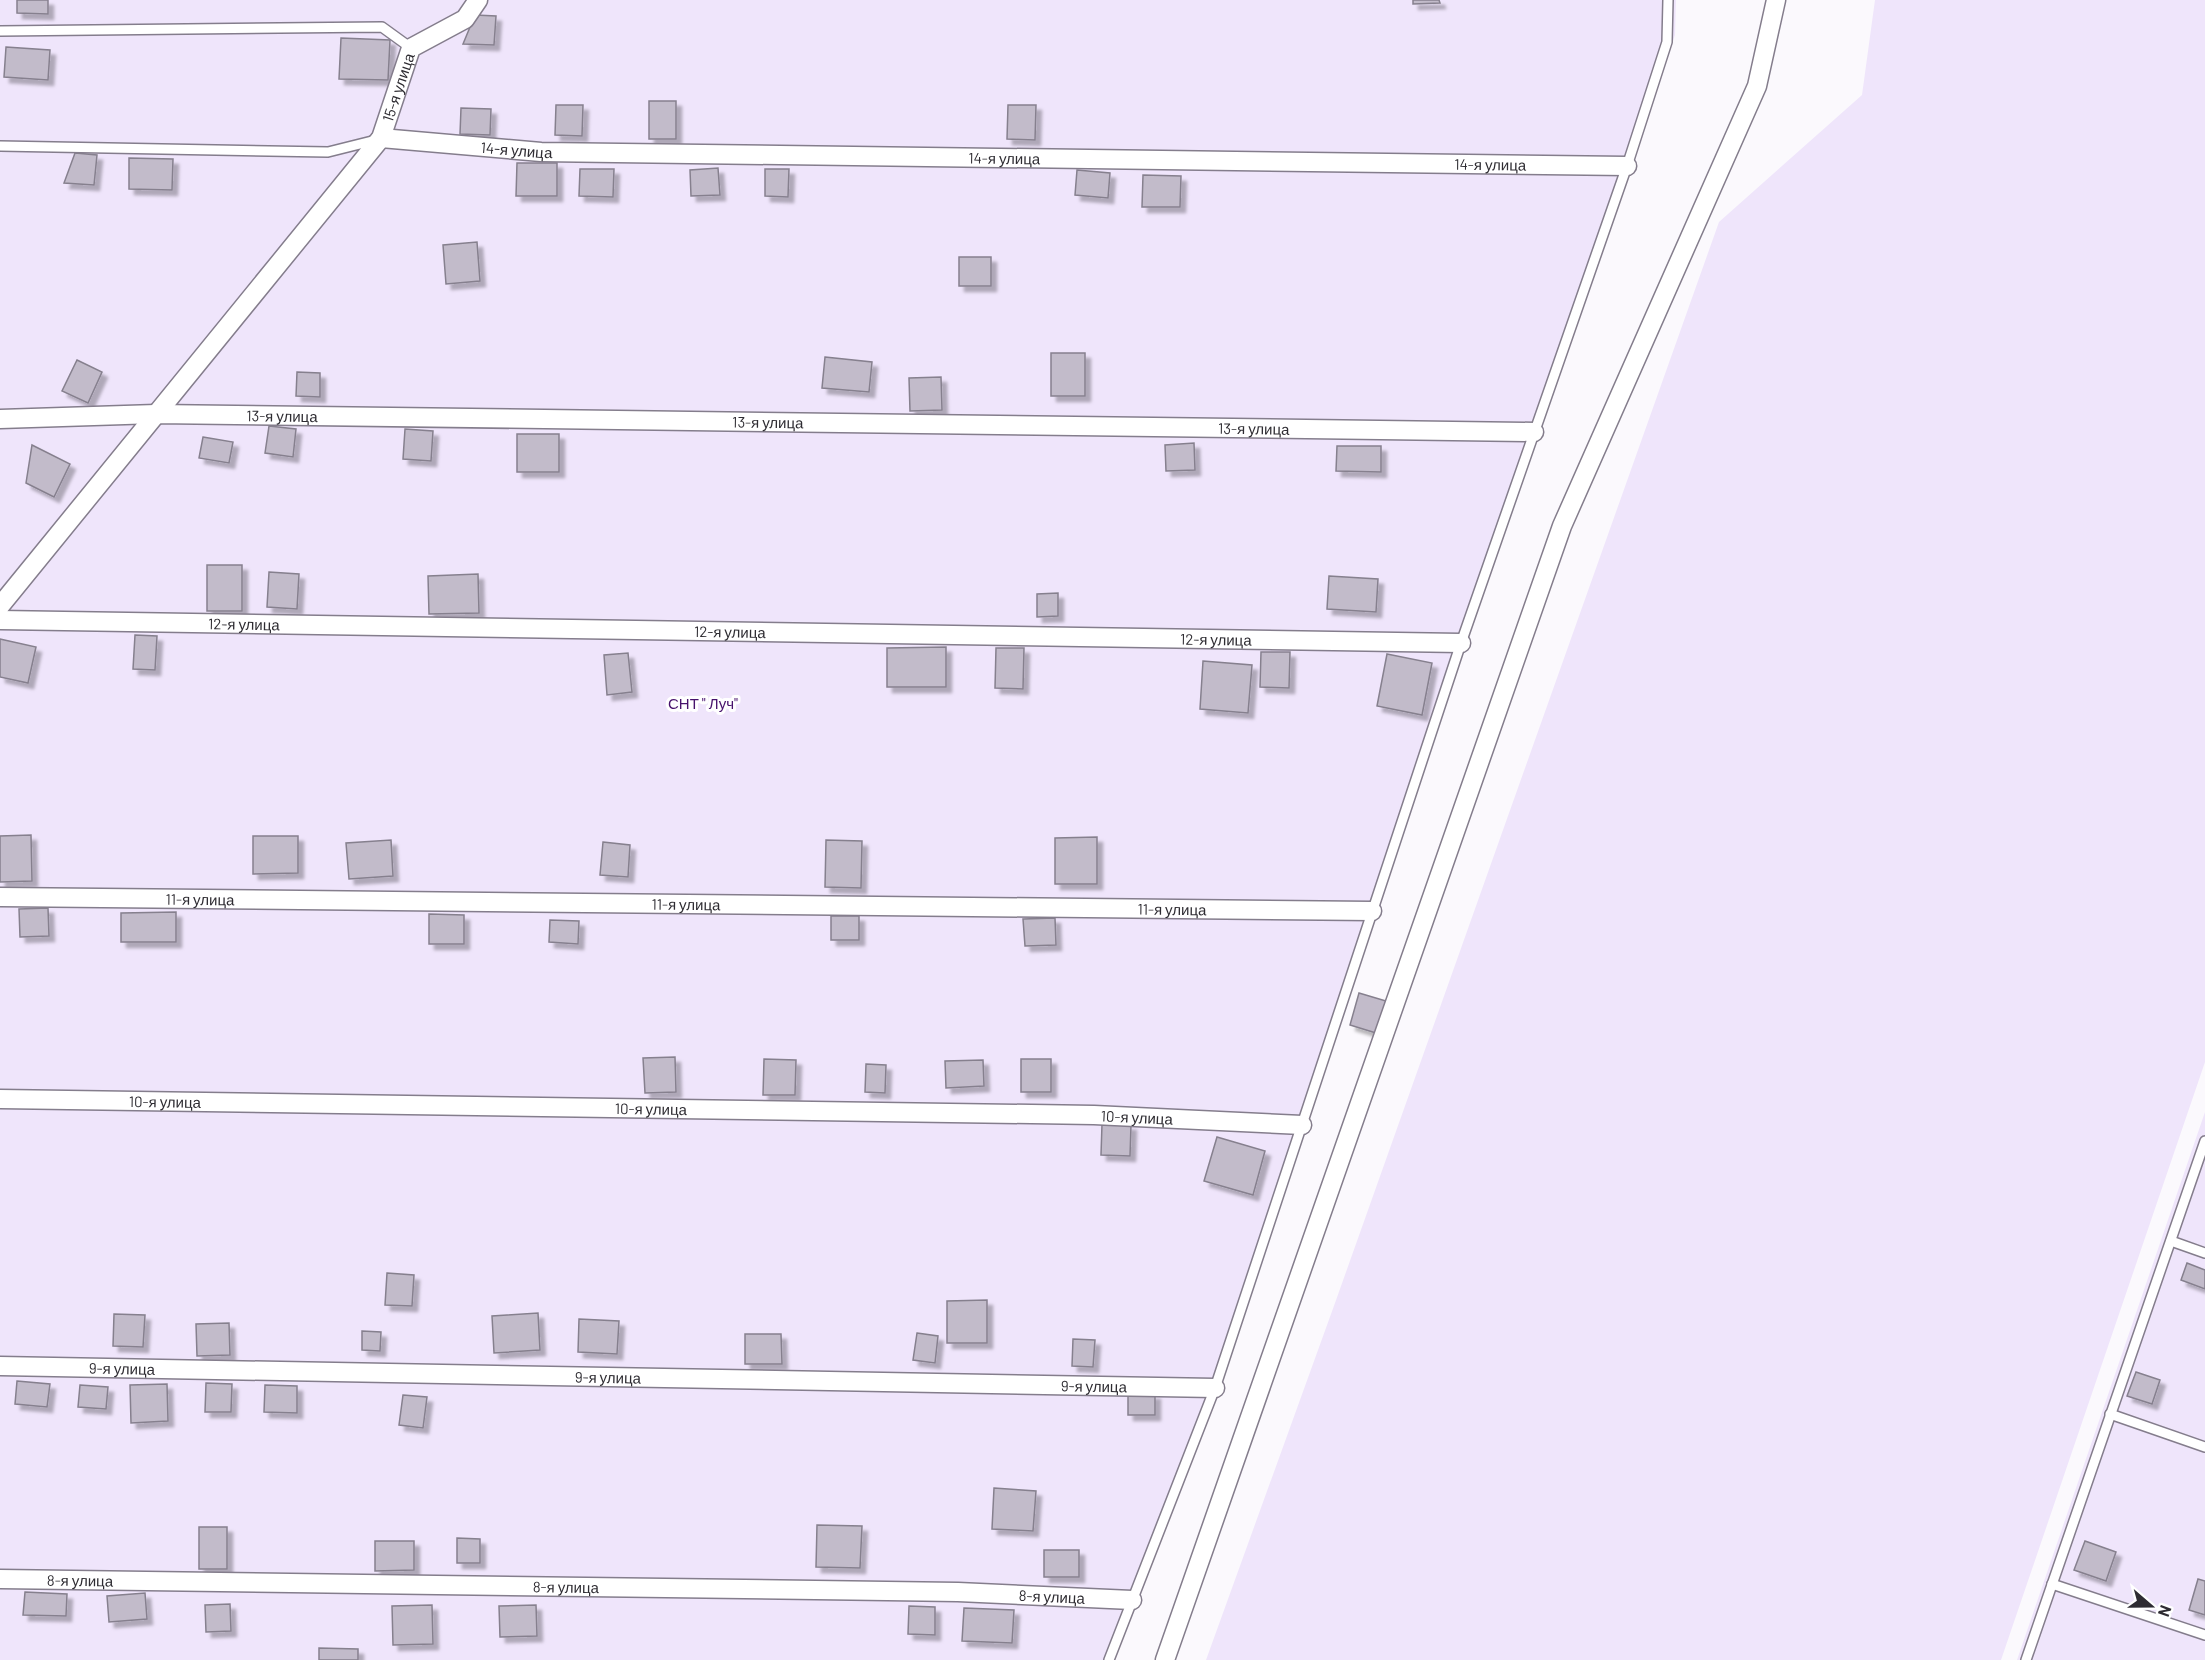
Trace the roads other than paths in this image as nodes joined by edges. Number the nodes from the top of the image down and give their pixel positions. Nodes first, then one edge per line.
1 (478, 0) edge
2 (1668, 0) edge
3 (1776, 0) edge
4 (0, 31) edge
5 (411, 48) junction
6 (381, 138) junction
7 (0, 146) edge
8 (1627, 166) junction
9 (156, 414) junction
10 (0, 419) edge
11 (1534, 432) junction
12 (0, 606) edge
13 (0, 620) edge
14 (1461, 643) junction
15 (0, 897) edge
16 (1372, 911) junction
17 (0, 1099) edge
18 (1302, 1125) junction
19 (2205, 1141) edge
20 (2170, 1241) junction
21 (2205, 1253) edge
22 (0, 1366) edge
23 (1215, 1388) junction
24 (2110, 1414) junction
25 (2205, 1446) edge
26 (0, 1579) edge
27 (2052, 1584) junction
28 (1132, 1600) junction
29 (2205, 1635) edge
30 (1109, 1660) edge
31 (1165, 1660) edge
32 (2026, 1660) edge

1 - 5 street, 15-я улица
2 - 8 lane
3 - 31 street
4 - 5 lane
5 - 6 street, 15-я улица
6 - 7 lane
6 - 8 street, 14-я улица
6 - 9 street
8 - 11 lane
9 - 10 street, 13-я улица
9 - 11 street, 13-я улица
9 - 12 street
11 - 14 lane
13 - 14 street, 12-я улица
14 - 16 lane
15 - 16 street, 11-я улица
16 - 18 lane
17 - 18 street, 10-я улица
18 - 23 lane
19 - 20 lane
20 - 21 lane
20 - 24 lane
22 - 23 street, 9-я улица
23 - 28 lane
24 - 25 lane
24 - 27 lane
26 - 28 street, 8-я улица
27 - 29 lane
27 - 32 lane
28 - 30 lane

